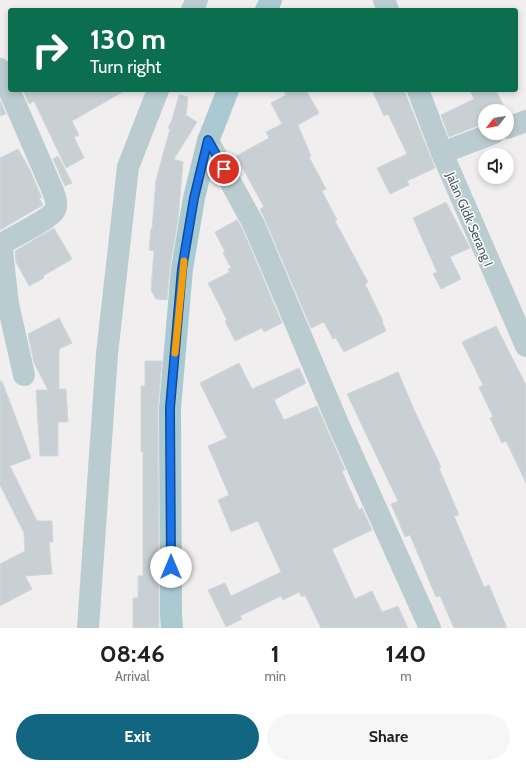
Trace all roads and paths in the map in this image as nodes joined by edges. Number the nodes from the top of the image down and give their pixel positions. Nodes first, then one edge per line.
1 (0, 69) edge
2 (8, 87) edge
3 (10, 92) edge
4 (157, 92) edge
5 (227, 92) edge
6 (419, 92) edge
7 (526, 121) edge
8 (514, 125) edge
9 (478, 139) edge
10 (208, 140) junction
11 (442, 153) junction
12 (526, 346) edge
13 (24, 375) dead end
14 (88, 628) edge
15 (172, 628) edge
16 (430, 628) edge

1 - 2 street
3 - 13 street
4 - 14 street
5 - 10 main road
6 - 11 street, Jalan Gldk Serang I
7 - 8 street
9 - 11 street
10 - 15 main road
10 - 16 street
11 - 12 street, Jalan Gldk Serang I

